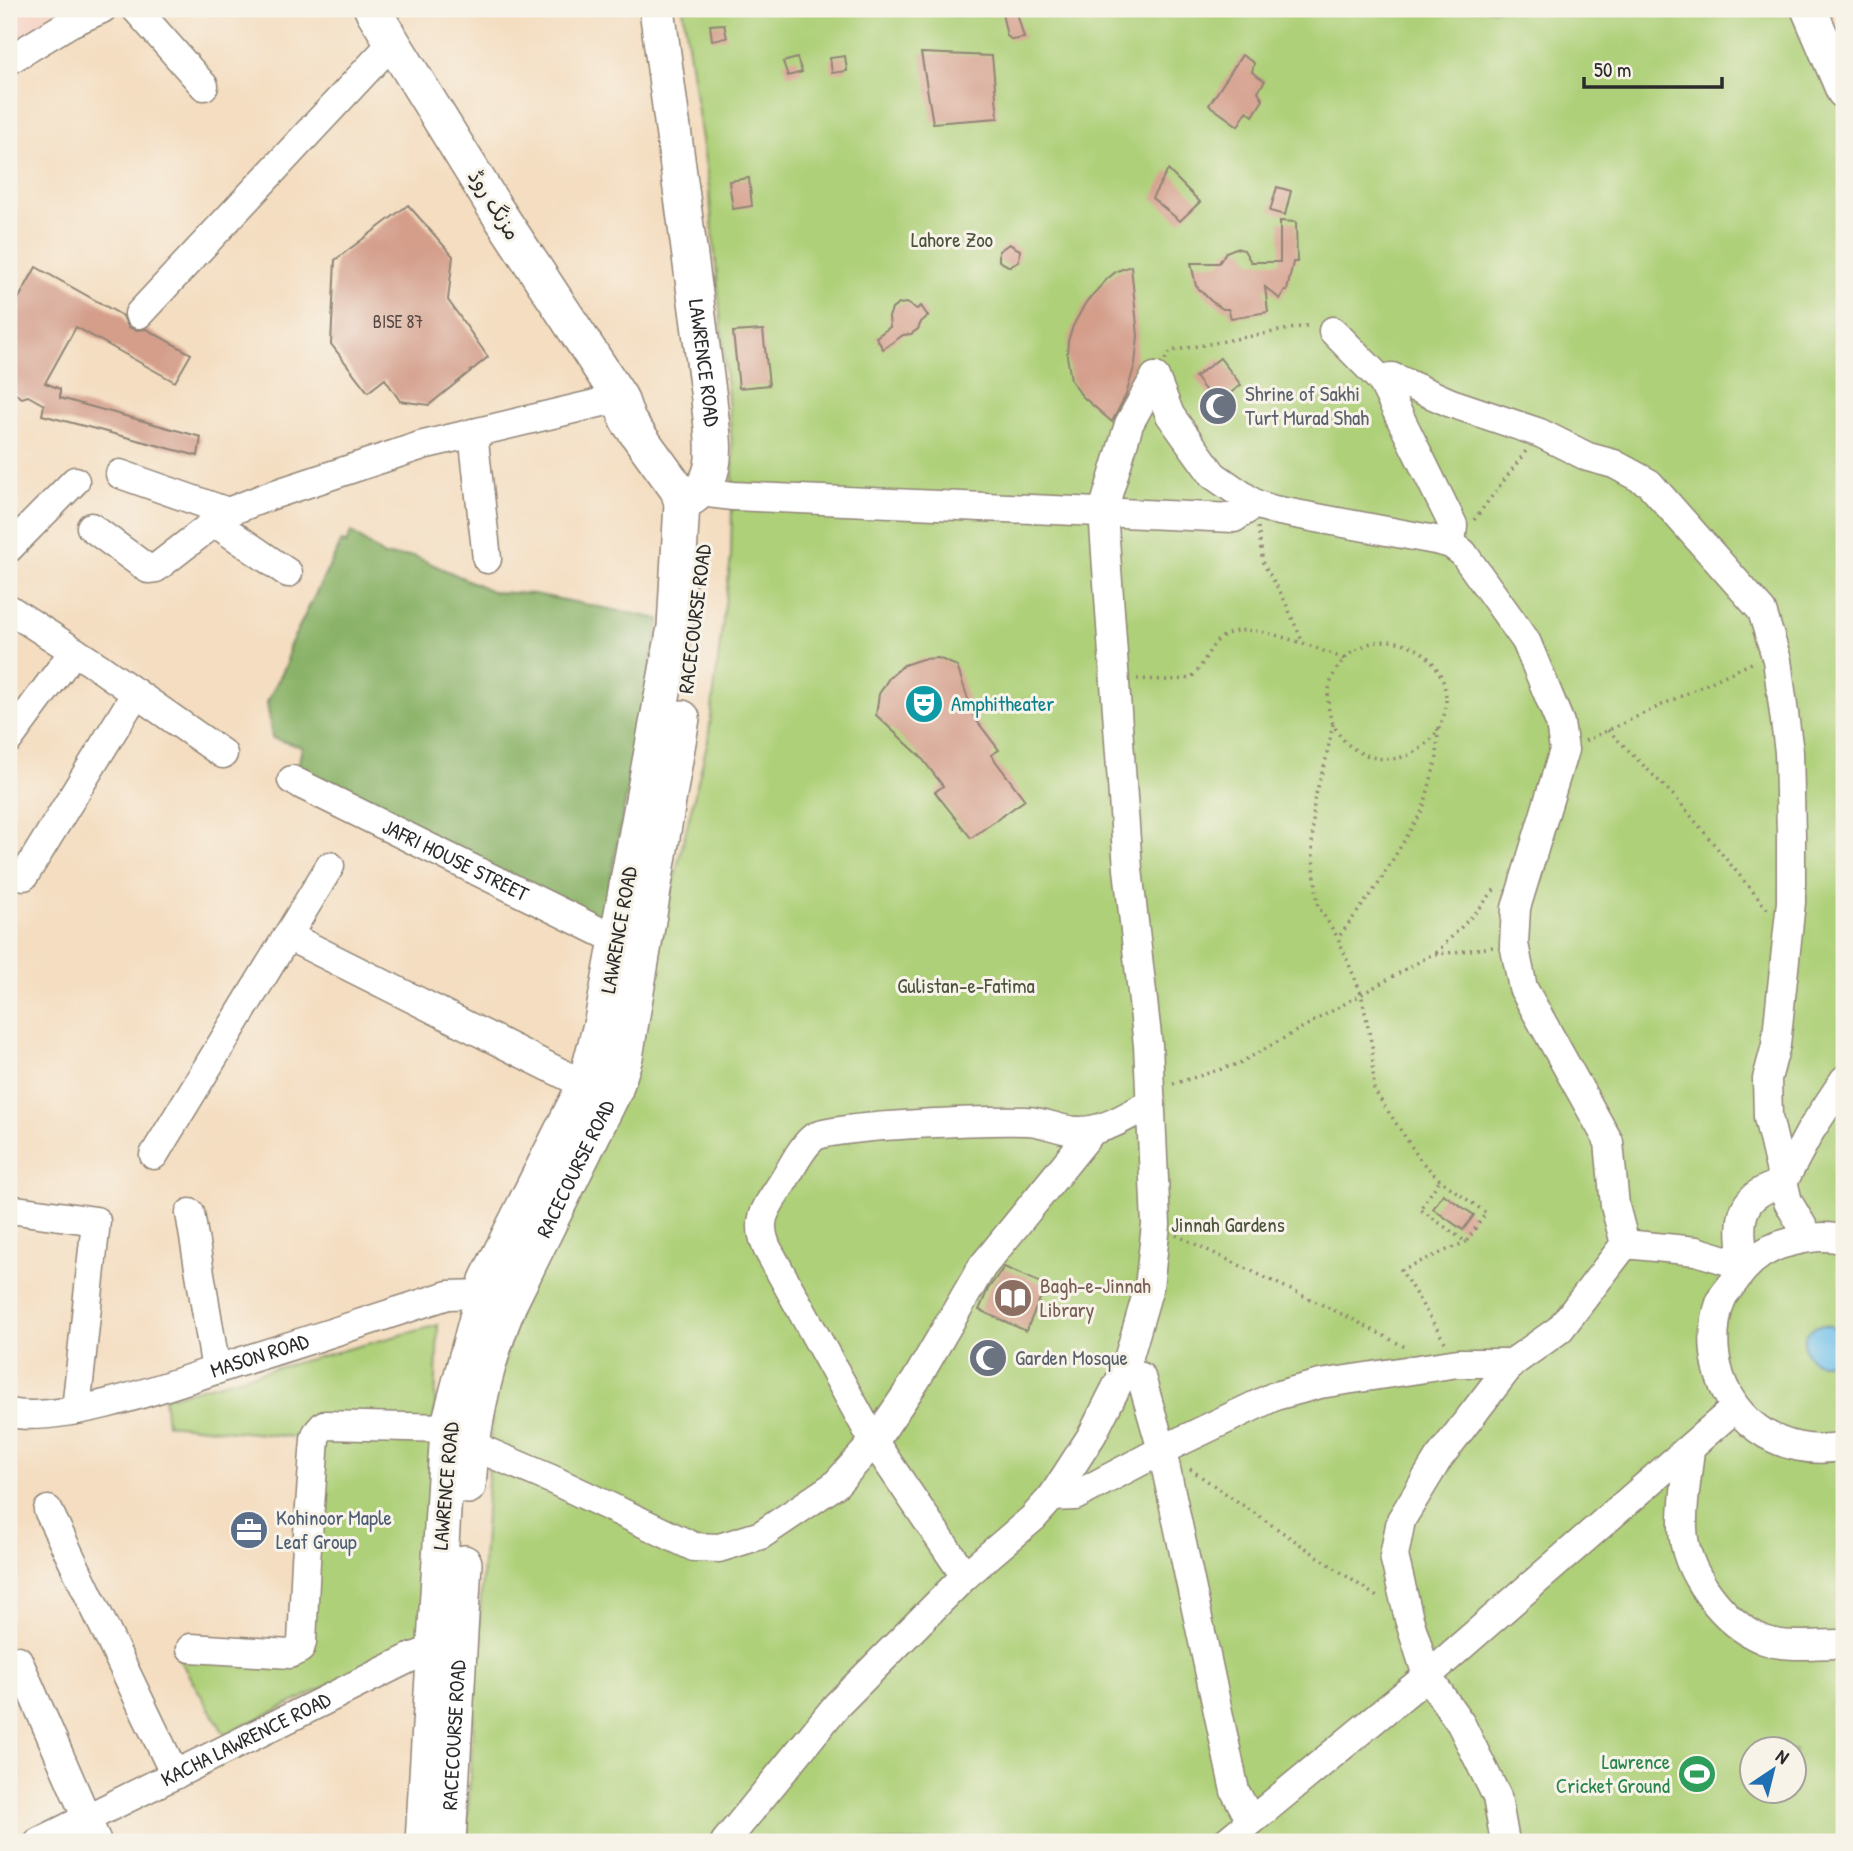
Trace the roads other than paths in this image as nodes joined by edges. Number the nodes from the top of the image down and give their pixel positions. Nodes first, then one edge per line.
1 (102, 9) edge
2 (135, 9) edge
3 (372, 9) edge
4 (657, 9) edge
5 (1809, 9) edge
6 (394, 41) junction
7 (9, 60) edge
8 (204, 86) dead end
9 (1844, 91) edge
10 (139, 314) dead end
11 (1334, 331) road end
12 (1382, 381) junction
13 (620, 398) junction
14 (473, 433) junction
15 (712, 440) junction
16 (678, 459) junction
17 (120, 474) dead end
18 (75, 481) dead end
19 (691, 497) junction
20 (1255, 504) junction
21 (1103, 511) junction
22 (221, 517) junction
23 (92, 527) dead end
24 (1452, 535) junction
25 (9, 548) edge
26 (487, 559) dead end
27 (288, 573) dead end
28 (9, 609) edge
29 (74, 652) junction
30 (136, 693) junction
31 (9, 739) edge
32 (223, 754) dead end
33 (292, 780) dead end
34 (330, 866) dead end
35 (24, 876) dead end
36 (288, 936) junction
37 (617, 940) junction
38 (1844, 1080) edge
39 (600, 1087) junction
40 (1151, 1097) junction
41 (1093, 1130) junction
42 (154, 1155) dead end
43 (1782, 1184) junction
44 (9, 1209) edge
45 (190, 1213) dead end
46 (1809, 1237) junction
47 (1844, 1240) edge
48 (1625, 1244) junction
49 (1745, 1266) junction
50 (496, 1299) junction
51 (1511, 1363) junction
52 (216, 1370) junction
53 (1125, 1370) junction
54 (1735, 1408) junction
55 (76, 1410) junction
56 (9, 1413) edge
57 (455, 1439) junction
58 (874, 1442) junction
59 (1844, 1446) edge
60 (1690, 1448) junction
61 (1162, 1450) junction
62 (1052, 1497) junction
63 (48, 1510) dead end
64 (965, 1576) junction
65 (1844, 1644) edge
66 (191, 1648) dead end
67 (446, 1650) junction
68 (9, 1664) edge
69 (1427, 1676) junction
70 (174, 1774) junction
71 (1251, 1821) junction
72 (92, 1830) edge
73 (39, 1842) edge
74 (423, 1842) edge
75 (448, 1842) edge
76 (725, 1842) edge
77 (1226, 1842) edge
78 (1505, 1842) edge

1 - 7 street
2 - 8 street
3 - 6 main road, مزنگ روڈ
4 - 15 main road, LAWRENCE ROAD
5 - 9 main road
6 - 10 street
6 - 13 main road, مزنگ روڈ
11 - 12 street
12 - 24 street
12 - 43 street
13 - 14 street
13 - 16 main road, مزنگ روڈ
13 - 19 main road, مزنگ روڈ
14 - 22 street
14 - 26 street
15 - 16 main road
15 - 19 main road, LAWRENCE ROAD
16 - 19 main road, مزنگ روڈ
17 - 22 street
18 - 25 street
19 - 21 street
19 - 37 main road, LAWRENCE ROAD
19 - 39 main road, RACECOURSE ROAD
20 - 21 street
20 - 21 street
20 - 24 street
21 - 40 street
22 - 23 street
22 - 27 street
24 - 48 street
28 - 29 street
29 - 30 street
29 - 31 street
30 - 32 street
30 - 35 street
33 - 37 street, JAFRI HOUSE STREET
34 - 36 street
36 - 39 street
36 - 42 street
37 - 39 main road, LAWRENCE ROAD
38 - 43 street
39 - 50 main road, RACECOURSE ROAD
40 - 41 street
40 - 53 street
41 - 58 street
41 - 58 street
43 - 46 street
43 - 49 street
44 - 55 street
45 - 52 street
46 - 47 street
46 - 49 street
48 - 49 street
48 - 51 street
49 - 54 street
50 - 52 street, MASON ROAD
50 - 57 main road, RACECOURSE ROAD
51 - 61 street
51 - 69 street
52 - 55 street, MASON ROAD
53 - 61 street
53 - 62 street
54 - 59 street
54 - 60 street
55 - 56 street, MASON ROAD
57 - 58 street
57 - 66 street
57 - 67 main road, RACECOURSE ROAD
58 - 64 street
60 - 65 street
60 - 69 street
61 - 62 street
61 - 71 street
62 - 64 street
63 - 70 street
64 - 76 street
67 - 70 street, KACHA LAWRENCE ROAD
67 - 74 main road
67 - 75 main road, RACECOURSE ROAD
68 - 72 street
69 - 71 street
69 - 78 street
70 - 72 street, KACHA LAWRENCE ROAD
71 - 77 street
72 - 73 street, KACHA LAWRENCE ROAD

